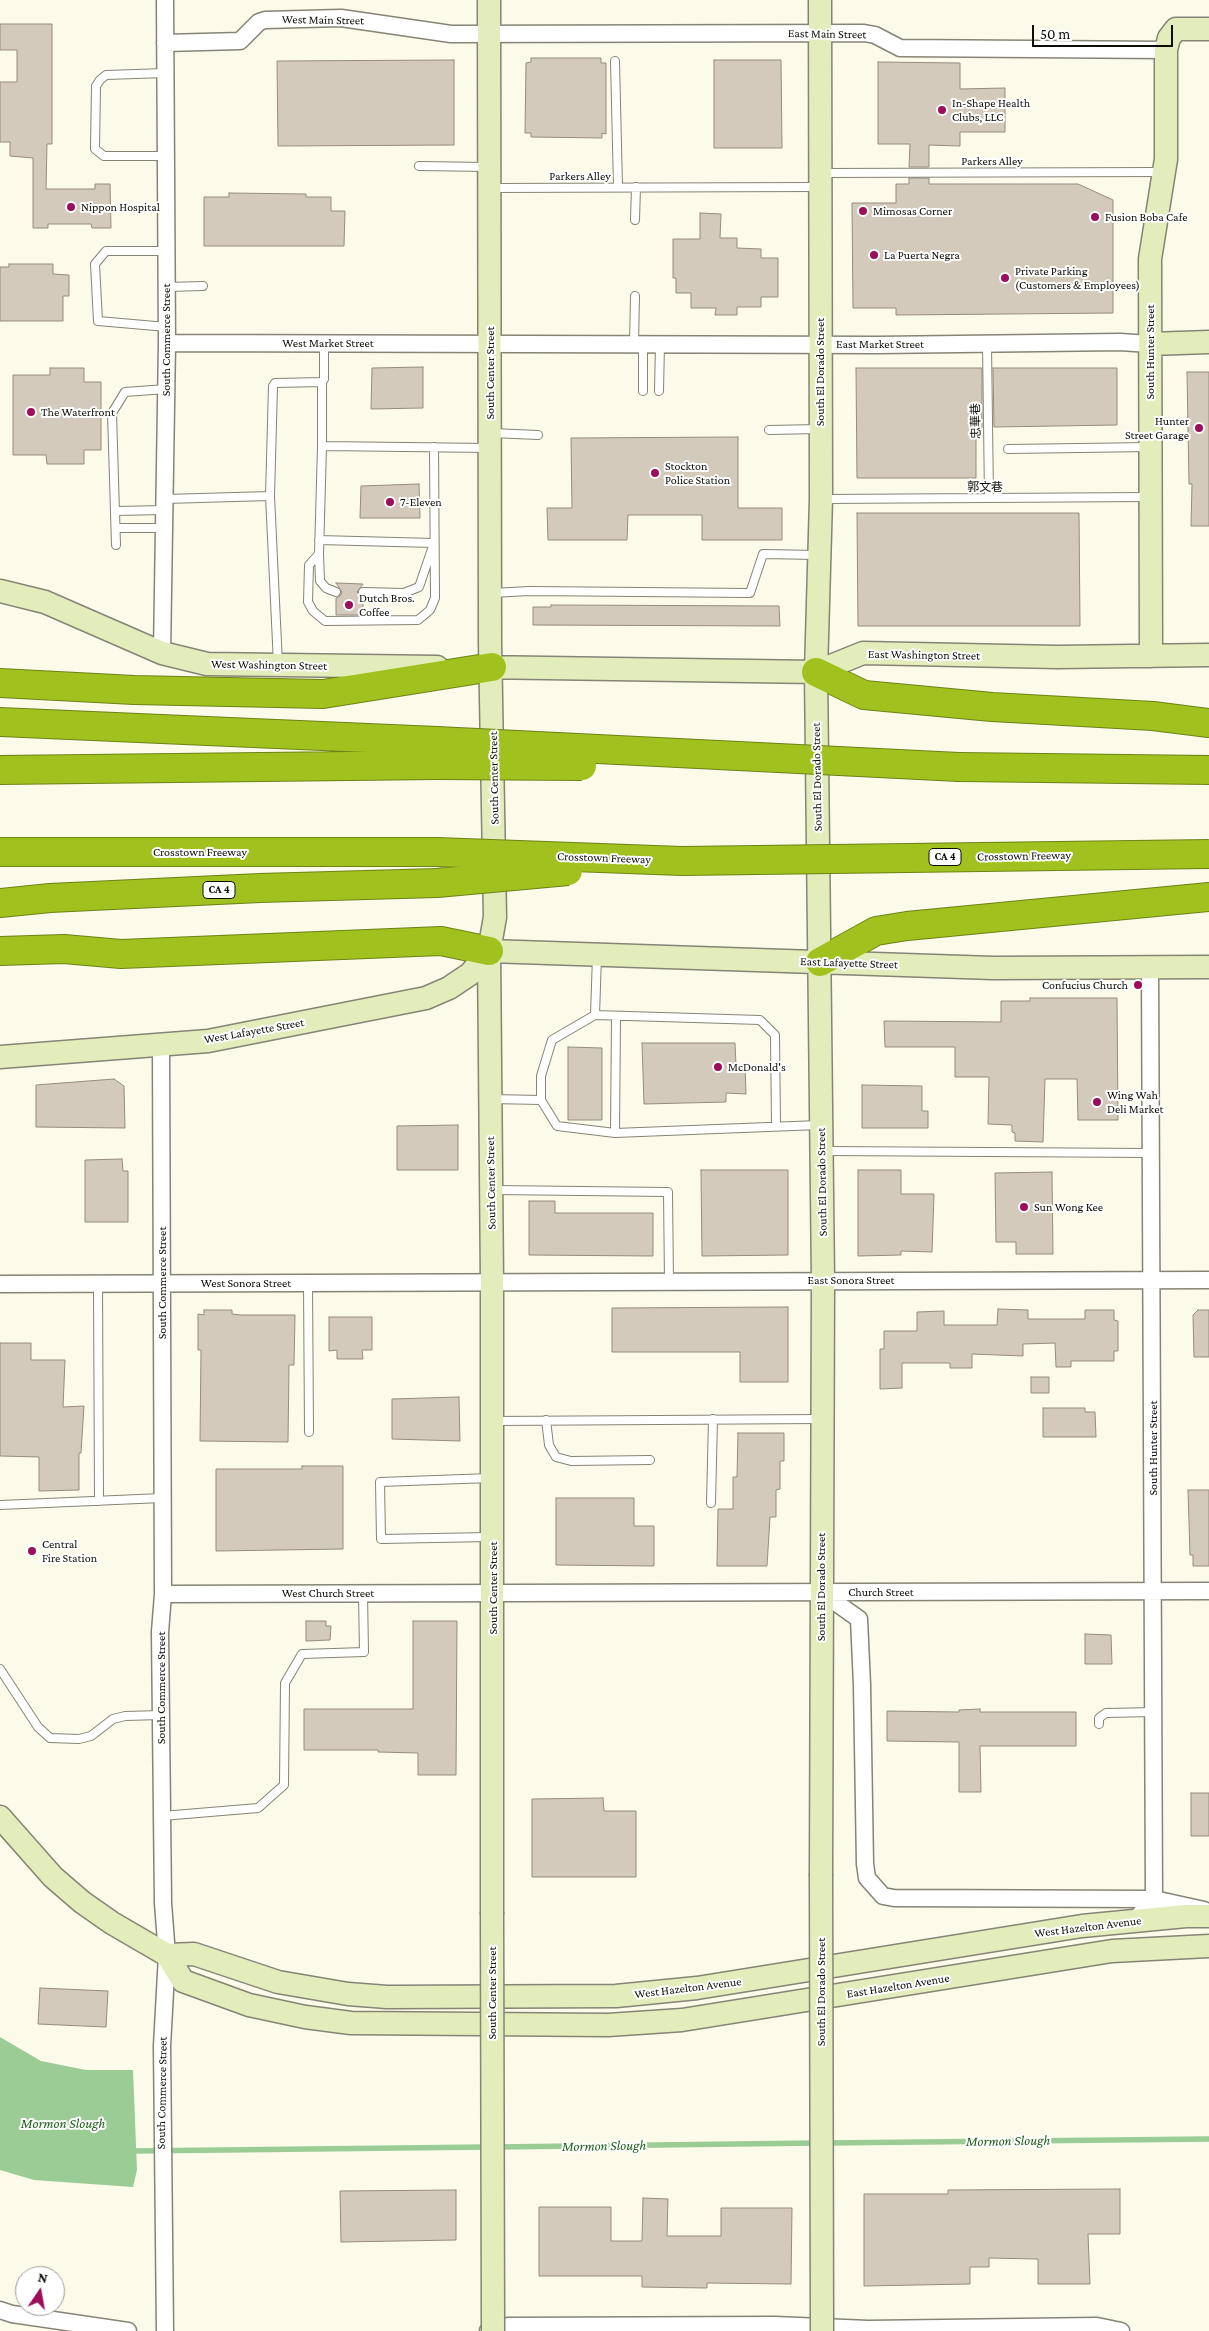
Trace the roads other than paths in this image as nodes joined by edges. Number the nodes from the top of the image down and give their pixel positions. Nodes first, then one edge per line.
1 (165, 0) edge
2 (489, 0) edge
3 (820, 0) edge
4 (1209, 29) edge
5 (820, 34) junction
6 (165, 35) junction
7 (488, 35) junction
8 (1166, 50) junction
9 (615, 61) dead end
10 (166, 73) junction
11 (166, 156) junction
12 (419, 166) dead end
13 (1164, 172) junction
14 (489, 177) junction
15 (820, 180) junction
16 (618, 187) junction
17 (636, 187) junction
18 (635, 220) dead end
19 (166, 251) junction
20 (203, 286) dead end
21 (166, 287) junction
22 (635, 296) dead end
23 (167, 327) junction
24 (1209, 342) edge
25 (324, 343) junction
26 (167, 344) junction
27 (490, 344) junction
28 (639, 344) junction
29 (660, 344) junction
30 (820, 344) junction
31 (987, 344) junction
32 (1150, 344) junction
33 (322, 382) junction
34 (166, 389) junction
35 (643, 391) dead end
36 (659, 391) dead end
37 (820, 429) junction
38 (769, 430) dead end
39 (538, 435) dead end
40 (490, 441) junction
41 (322, 446) junction
42 (434, 447) junction
43 (1150, 448) junction
44 (1008, 449) dead end
45 (270, 496) junction
46 (988, 498) junction
47 (1150, 498) junction
48 (821, 499) junction
49 (165, 505) junction
50 (115, 511) junction
51 (116, 528) junction
52 (164, 528) junction
53 (319, 540) junction
54 (434, 543) junction
55 (116, 545) dead end
56 (319, 554) junction
57 (819, 555) junction
58 (0, 591) edge
59 (336, 592) dead end
60 (363, 592) dead end
61 (490, 593) junction
62 (162, 653) junction
63 (1209, 655) edge
64 (1151, 656) junction
65 (278, 666) junction
66 (492, 667) junction
67 (816, 672) junction
68 (0, 683) edge
69 (0, 722) edge
70 (1209, 723) edge
71 (437, 753) junction
72 (0, 770) edge
73 (1209, 770) edge
74 (0, 852) edge
75 (1209, 854) edge
76 (682, 861) junction
77 (1209, 897) edge
78 (0, 903) edge
79 (0, 951) edge
80 (489, 951) junction
81 (597, 954) junction
82 (820, 962) junction
83 (1150, 967) junction
84 (1209, 967) edge
85 (595, 1015) junction
86 (616, 1016) junction
87 (160, 1045) junction
88 (0, 1057) edge
89 (490, 1099) junction
90 (540, 1100) junction
91 (821, 1125) junction
92 (776, 1126) junction
93 (615, 1133) junction
94 (822, 1151) junction
95 (1152, 1153) junction
96 (492, 1190) junction
97 (823, 1280) junction
98 (1153, 1280) junction
99 (1209, 1280) edge
100 (492, 1282) junction
101 (669, 1282) junction
102 (308, 1283) junction
103 (0, 1284) edge
104 (98, 1284) junction
105 (162, 1284) junction
106 (713, 1419) junction
107 (822, 1419) junction
108 (546, 1420) junction
109 (493, 1421) junction
110 (309, 1432) dead end
111 (650, 1460) dead end
112 (493, 1478) junction
113 (162, 1498) junction
114 (99, 1501) junction
115 (711, 1502) dead end
116 (0, 1505) edge
117 (493, 1537) junction
118 (821, 1592) junction
119 (1154, 1592) junction
120 (1209, 1592) edge
121 (363, 1593) junction
122 (493, 1593) junction
123 (163, 1594) junction
124 (0, 1669) edge
125 (1154, 1712) junction
126 (161, 1715) junction
127 (1099, 1724) dead end
128 (162, 1816) junction
129 (0, 1817) edge
130 (1154, 1899) junction
131 (1209, 1910) edge
132 (1209, 1916) edge
133 (1134, 1921) junction
134 (1209, 1946) edge
135 (168, 1955) junction
136 (0, 2310) edge
137 (500, 2328) edge
138 (128, 2331) edge
139 (165, 2331) edge
140 (488, 2331) edge
141 (822, 2331) edge
142 (1121, 2331) edge

1 - 6 street, South Commerce Street
2 - 7 main road, South Center Street
3 - 5 main road, South El Dorado Street
4 - 8 main road
5 - 7 street, East Main Street
5 - 8 street, East Main Street
5 - 15 main road, South El Dorado Street
6 - 7 street, West Main Street
6 - 10 street, South Commerce Street
7 - 14 main road, South Center Street
8 - 13 main road, South Hunter Street
9 - 16 lane
10 - 11 street, South Commerce Street
10 - 11 lane
11 - 19 street, South Commerce Street
12 - 14 lane, Parkers Alley
13 - 15 lane, Parkers Alley
13 - 32 main road, South Hunter Street
14 - 16 lane, Parkers Alley
14 - 27 main road, South Center Street
15 - 17 lane, Parkers Alley
15 - 30 main road, South El Dorado Street
16 - 17 lane, Parkers Alley
17 - 18 lane
19 - 21 street, South Commerce Street
19 - 23 lane
20 - 21 lane
21 - 23 street, South Commerce Street
22 - 28 lane
23 - 26 street, South Commerce Street
24 - 32 main road, East Market Street
25 - 26 street, West Market Street
25 - 27 street, West Market Street
25 - 33 lane
26 - 34 street, South Commerce Street
27 - 28 street, East Market Street
27 - 40 main road, South Center Street
28 - 29 street, East Market Street
28 - 35 lane
29 - 30 street, East Market Street
29 - 36 lane
30 - 31 street, East Market Street
30 - 37 main road, South El Dorado Street
31 - 32 street, East Market Street
31 - 46 lane, 忠華巷
32 - 43 main road, South Hunter Street
33 - 41 lane
33 - 45 lane
34 - 49 street, South Commerce Street
34 - 50 lane
37 - 38 lane
37 - 48 main road, South El Dorado Street
39 - 40 lane
40 - 42 lane
40 - 61 main road, South Center Street
41 - 42 lane
41 - 53 lane
42 - 54 lane
43 - 44 lane
43 - 47 main road, South Hunter Street
45 - 49 lane
45 - 65 lane
46 - 47 lane, 郭文巷
46 - 48 lane, 郭文巷
47 - 64 main road, South Hunter Street
48 - 57 main road, South El Dorado Street
49 - 50 lane
49 - 52 street, South Commerce Street
50 - 51 lane
51 - 52 lane
51 - 55 lane
52 - 62 street, South Commerce Street
53 - 54 lane
53 - 56 lane
54 - 56 lane
54 - 60 lane
56 - 59 lane
57 - 61 lane
57 - 67 main road, South El Dorado Street
58 - 62 main road, West Washington Street
61 - 66 main road, South Center Street
62 - 65 main road, West Washington Street
63 - 64 main road, East Washington Street
64 - 67 main road, East Washington Street
65 - 66 main road, West Washington Street
66 - 67 main road, East Washington Street
66 - 68 highway
66 - 80 main road, South Center Street
67 - 70 highway
67 - 82 main road, South El Dorado Street
69 - 71 highway
71 - 72 highway
71 - 73 highway, bridge
74 - 76 highway, Crosstown Freeway / CA 4, bridge
75 - 76 highway, Crosstown Freeway / CA 4, bridge
76 - 78 highway, CA 4, bridge
77 - 82 highway
79 - 80 highway
80 - 81 main road, East Lafayette Street
80 - 87 main road, West Lafayette Street
80 - 89 main road, South Center Street
81 - 82 main road, East Lafayette Street
81 - 85 lane
82 - 83 main road, East Lafayette Street
82 - 91 main road, South El Dorado Street
83 - 84 main road, East Lafayette Street
83 - 95 street, South Hunter Street
85 - 86 lane
85 - 90 lane
86 - 92 lane
86 - 93 lane
87 - 88 main road, West Lafayette Street
87 - 105 street, South Commerce Street
89 - 90 lane
89 - 96 main road, South Center Street
90 - 93 lane
91 - 92 lane
91 - 94 main road, South El Dorado Street
92 - 93 lane
94 - 95 lane
94 - 97 main road, South El Dorado Street
95 - 98 street, South Hunter Street
96 - 100 main road, South Center Street
96 - 101 lane
97 - 98 street, East Sonora Street
97 - 101 street, East Sonora Street
97 - 107 main road, South El Dorado Street
98 - 99 street, East Sonora Street
98 - 119 street, South Hunter Street
100 - 101 street, East Sonora Street
100 - 102 street, West Sonora Street
100 - 109 main road, South Center Street
102 - 105 street, West Sonora Street
102 - 110 lane
103 - 104 street, West Sonora Street
104 - 105 street, West Sonora Street
104 - 114 lane
105 - 113 street, South Commerce Street
106 - 107 lane
106 - 108 lane
106 - 115 lane
107 - 118 main road, South El Dorado Street
108 - 109 lane
108 - 111 lane
109 - 112 main road, South Center Street
112 - 117 main road, South Center Street
112 - 117 lane
113 - 114 lane
113 - 123 street, South Commerce Street
114 - 116 lane
117 - 122 main road, South Center Street
118 - 119 street, Church Street
118 - 122 street, Church Street
118 - 130 street
118 - 141 main road, South El Dorado Street, bridge
119 - 120 street, Church Street
119 - 125 street, South Hunter Street
121 - 122 street, West Church Street
121 - 123 street, West Church Street
121 - 128 lane
122 - 137 main road, South Center Street, bridge
123 - 126 street, South Commerce Street
124 - 126 lane
125 - 127 lane
125 - 130 street, South Hunter Street
126 - 128 street, South Commerce Street
128 - 135 street, South Commerce Street
129 - 135 main road
130 - 131 street
130 - 133 street
132 - 133 main road, West Hazelton Avenue
133 - 135 main road, West Hazelton Avenue
134 - 135 main road, East Hazelton Avenue
135 - 139 street, South Commerce Street
136 - 138 street
137 - 140 street
137 - 142 street

